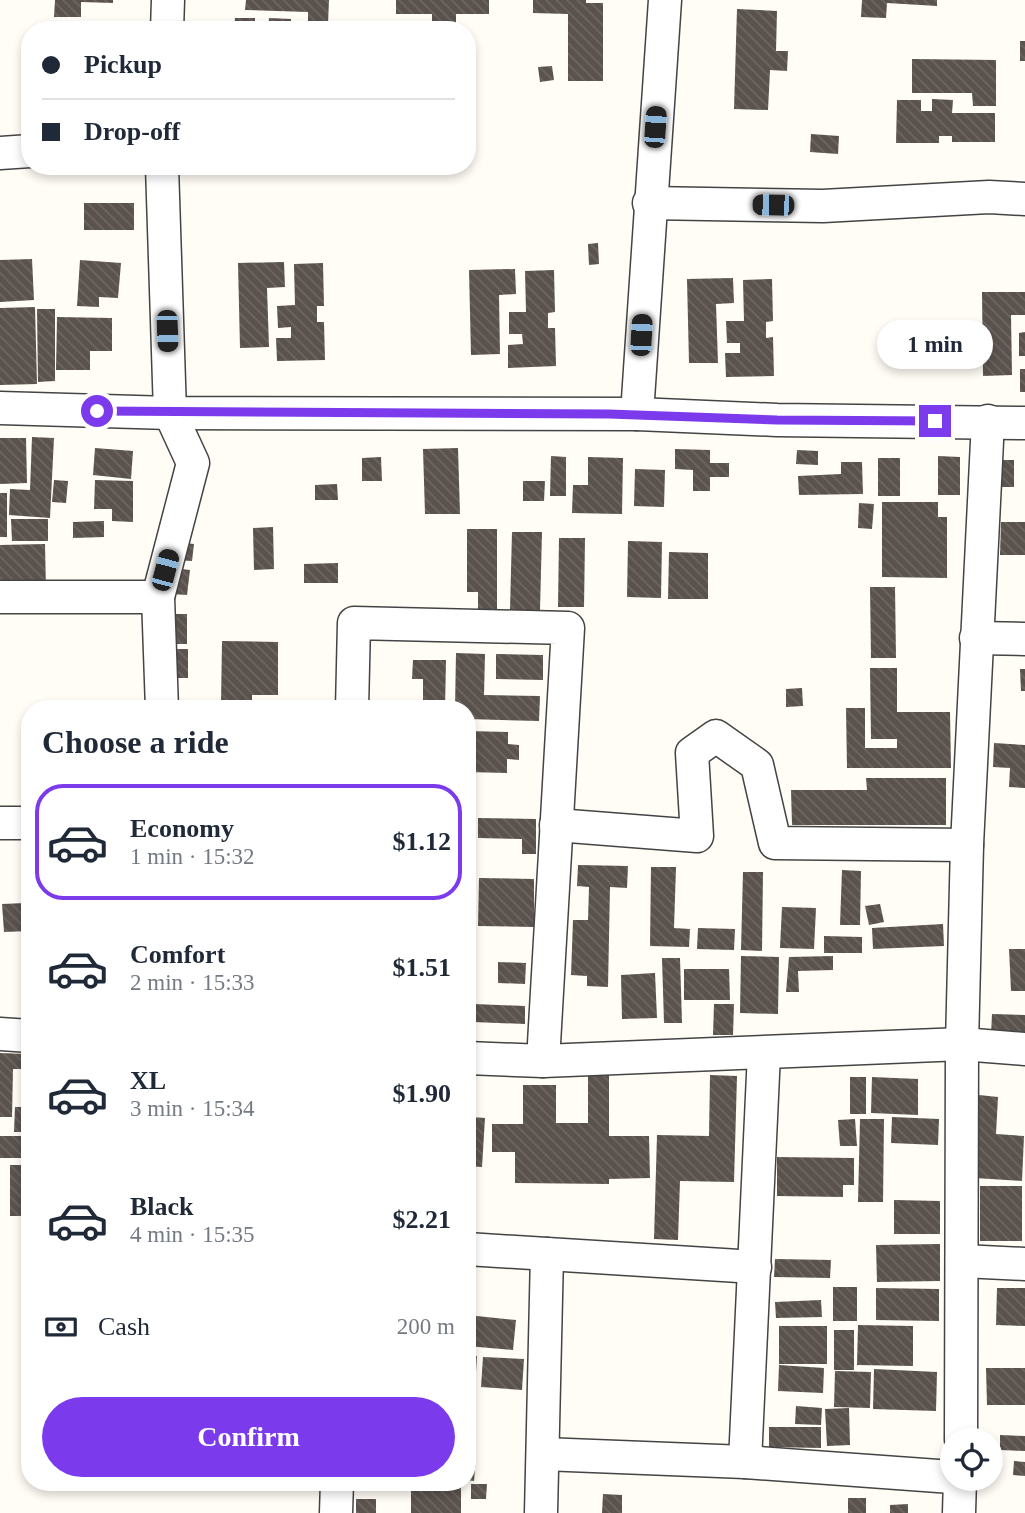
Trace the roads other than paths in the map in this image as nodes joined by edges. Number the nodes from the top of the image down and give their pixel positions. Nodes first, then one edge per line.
1 (168, 0) edge
2 (665, 0) edge
3 (167, 21) edge
4 (21, 152) edge
5 (0, 153) edge
6 (162, 175) edge
7 (1025, 199) edge
8 (649, 203) junction
9 (0, 408) edge
10 (170, 413) junction
11 (636, 414) junction
12 (988, 421) junction
13 (1025, 423) edge
14 (0, 597) edge
15 (158, 597) junction
16 (976, 638) junction
17 (1025, 639) edge
18 (162, 700) edge
19 (352, 700) edge
20 (0, 823) edge
21 (21, 823) edge
22 (556, 825) junction
23 (967, 845) junction
24 (0, 1034) edge
25 (21, 1035) edge
26 (962, 1044) junction
27 (1025, 1049) edge
28 (764, 1053) junction
29 (476, 1058) edge
30 (543, 1061) junction
31 (476, 1250) edge
32 (547, 1254) junction
33 (963, 1261) junction
34 (1025, 1264) edge
35 (755, 1267) junction
36 (961, 1428) edge
37 (543, 1454) junction
38 (745, 1462) junction
39 (940, 1476) edge
40 (337, 1491) edge
41 (960, 1491) edge
42 (336, 1513) edge
43 (541, 1513) edge
44 (959, 1513) edge

1 - 3 street
2 - 8 street
4 - 5 street
6 - 10 street
7 - 8 street
8 - 11 street
9 - 10 street
10 - 11 street
10 - 15 street
11 - 12 street
12 - 13 street
12 - 16 street
14 - 15 street
15 - 18 street
16 - 17 street
16 - 23 street
19 - 22 street
20 - 21 street
22 - 23 street
22 - 30 street
23 - 26 street
24 - 25 street
26 - 27 street
26 - 28 street
26 - 33 street
28 - 30 street
28 - 35 street
29 - 30 street
31 - 32 street
32 - 35 street
32 - 37 street
33 - 34 street
33 - 36 street
35 - 38 street
37 - 38 street
37 - 43 street
38 - 39 street
40 - 42 street
41 - 44 street

